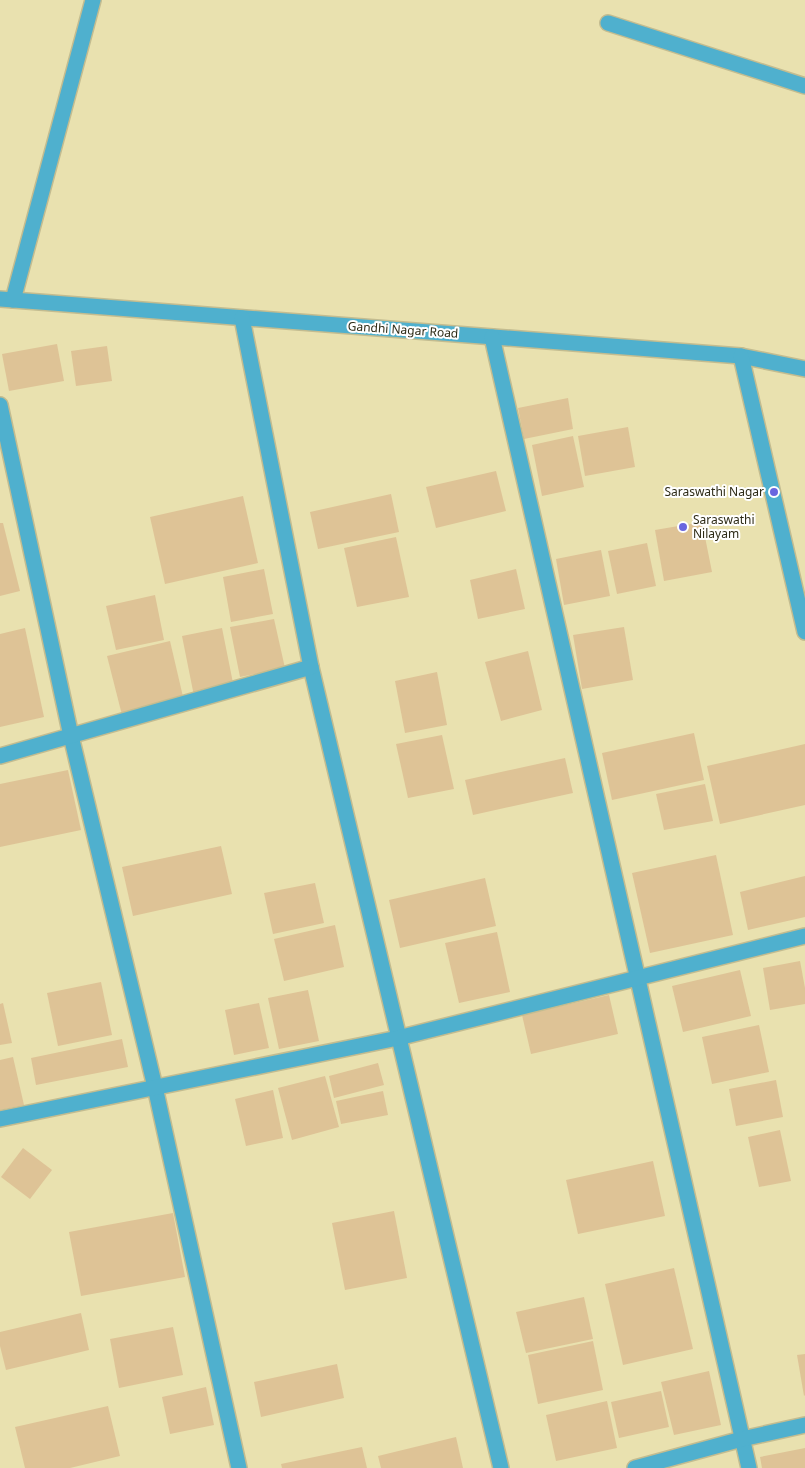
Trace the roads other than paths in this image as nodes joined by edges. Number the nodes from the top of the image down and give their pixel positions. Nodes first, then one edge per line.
1 (93, 0) edge
2 (608, 23) dead end
3 (805, 86) edge
4 (6, 299) edge
5 (242, 318) junction
6 (492, 337) junction
7 (741, 356) junction
8 (805, 369) edge
9 (0, 405) edge
10 (805, 632) edge
11 (311, 667) junction
12 (71, 736) junction
13 (0, 756) edge
14 (805, 936) edge
15 (637, 978) junction
16 (398, 1038) junction
17 (155, 1088) junction
18 (0, 1119) edge
19 (805, 1425) edge
20 (742, 1439) junction
21 (239, 1468) edge
22 (502, 1468) edge
23 (635, 1468) edge
24 (749, 1468) edge

1 - 4 street
2 - 3 street
4 - 5 street, Gandhi Nagar Road
5 - 6 street, Gandhi Nagar Road
5 - 11 street
6 - 7 street, Gandhi Nagar Road
6 - 15 street
7 - 8 street, Gandhi Nagar Road
7 - 10 street
9 - 12 street
11 - 12 street
11 - 16 street
12 - 13 street
12 - 17 street
14 - 15 street
15 - 16 street
15 - 20 street
16 - 17 street
16 - 22 street
17 - 18 street
17 - 21 street
19 - 20 street
20 - 23 street
20 - 24 street

